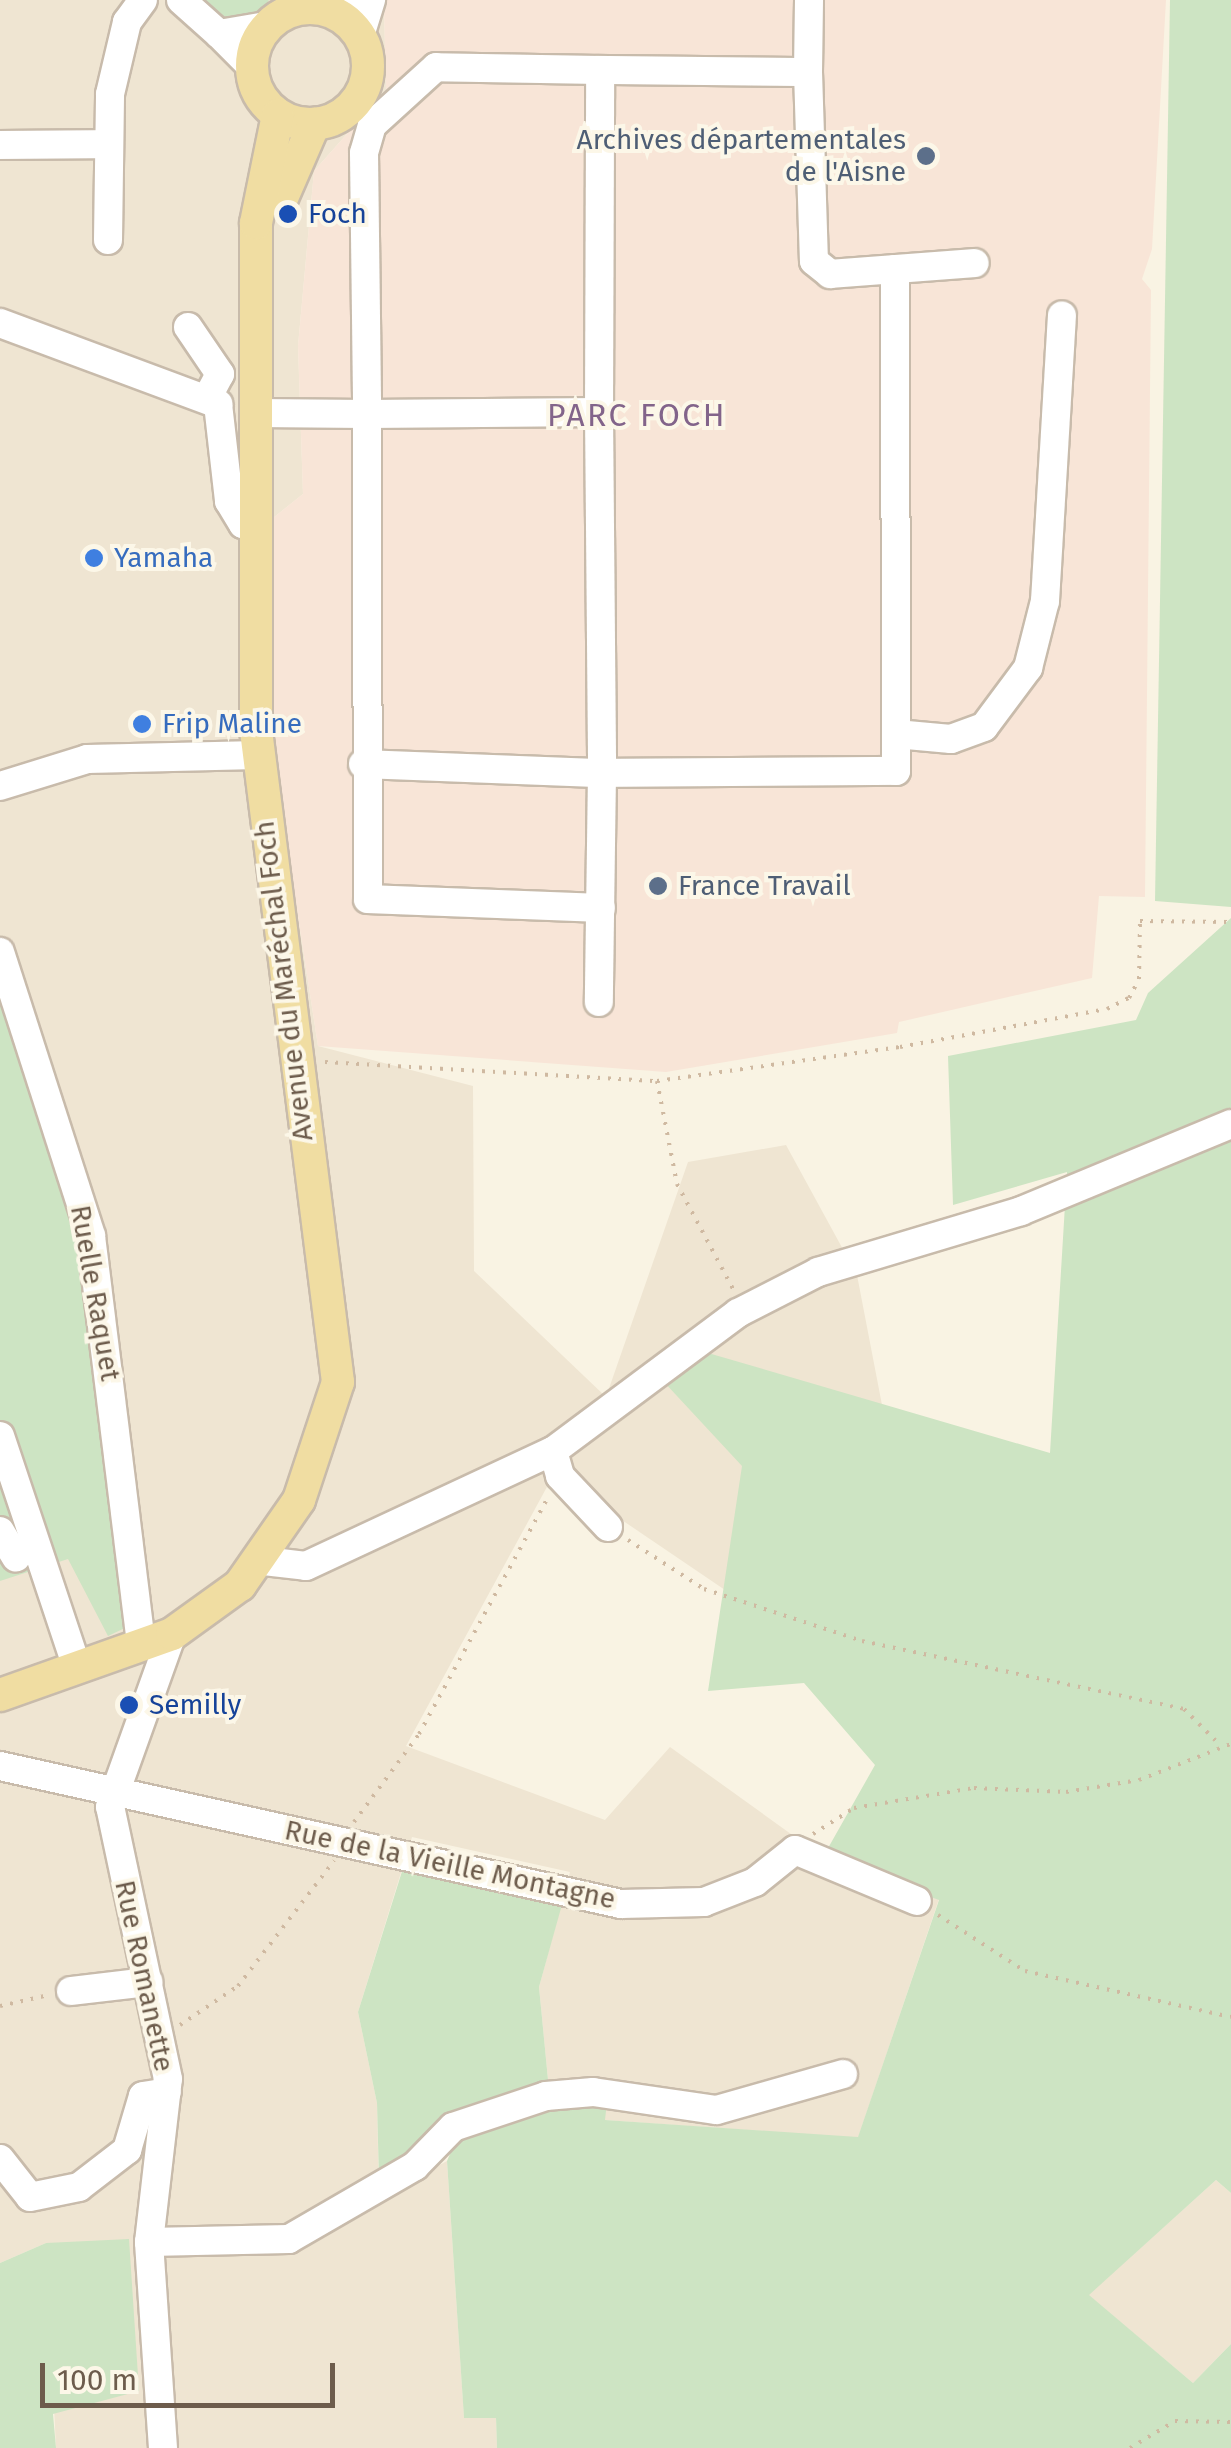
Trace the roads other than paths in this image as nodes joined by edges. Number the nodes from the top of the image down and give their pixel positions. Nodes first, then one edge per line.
1 (143, 0) edge
2 (181, 0) edge
3 (368, 0) edge
4 (808, 0) edge
5 (319, 7) edge
6 (275, 14) edge
7 (220, 34) junction
8 (360, 36) junction
9 (251, 66) junction
10 (600, 70) junction
11 (808, 72) junction
12 (278, 114) junction
13 (314, 124) junction
14 (109, 144) junction
15 (0, 145) edge
16 (108, 240) dead end
17 (975, 264) dead end
18 (255, 265) junction
19 (894, 270) junction
20 (1062, 316) dead end
21 (0, 322) edge
22 (188, 327) dead end
23 (207, 398) junction
24 (599, 412) junction
25 (256, 413) junction
26 (367, 414) junction
27 (257, 526) junction
28 (896, 734) junction
29 (258, 755) junction
30 (363, 764) junction
31 (602, 774) junction
32 (0, 786) edge
33 (601, 908) junction
34 (0, 952) edge
35 (599, 1002) dead end
36 (1231, 1124) edge
37 (0, 1436) edge
38 (556, 1463) junction
39 (9, 1486) edge
40 (608, 1527) road end
41 (0, 1531) edge
42 (16, 1558) dead end
43 (264, 1562) junction
44 (157, 1639) junction
45 (76, 1664) junction
46 (0, 1696) edge
47 (0, 1766) edge
48 (115, 1787) junction
49 (917, 1901) road end
50 (148, 1982) junction
51 (71, 1991) road end
52 (844, 2074) dead end
53 (166, 2092) junction
54 (0, 2159) edge
55 (150, 2242) junction
56 (163, 2448) edge

1 - 14 street
2 - 7 street
3 - 5 street
3 - 8 street
4 - 11 street
5 - 6 main road
5 - 8 main road
6 - 7 street
6 - 9 main road
7 - 9 street
8 - 13 main road
9 - 12 main road
10 - 11 street
10 - 24 street
10 - 26 street
11 - 19 street
12 - 13 main road
12 - 18 main road
13 - 18 main road
14 - 15 street
14 - 16 street
17 - 19 street
18 - 25 main road, Avenue du Maréchal Foch
19 - 28 street
20 - 28 street
21 - 23 street
22 - 23 street
23 - 27 street
24 - 26 street
24 - 31 street
25 - 26 street
25 - 27 main road, Avenue du Maréchal Foch
26 - 30 street
27 - 29 main road, Avenue du Maréchal Foch
28 - 31 street
29 - 32 street
29 - 43 main road, Avenue du Maréchal Foch
30 - 31 street
30 - 33 street
31 - 33 street
33 - 35 street
34 - 44 street, Ruelle Raquet
36 - 38 street
37 - 39 street
38 - 40 street
38 - 43 street
39 - 45 street
41 - 42 street
43 - 44 main road, Avenue du Maréchal Foch
44 - 45 main road
44 - 48 street, Rue Romanette
45 - 46 main road
47 - 48 street, Rue de la Vieille Montagne
48 - 49 street, Rue de la Vieille Montagne
48 - 50 street, Rue Romanette
50 - 51 street
50 - 53 street, Rue Romanette
52 - 55 street
53 - 54 street
53 - 55 street, Rue Romanette
55 - 56 street, Rue Romanette

